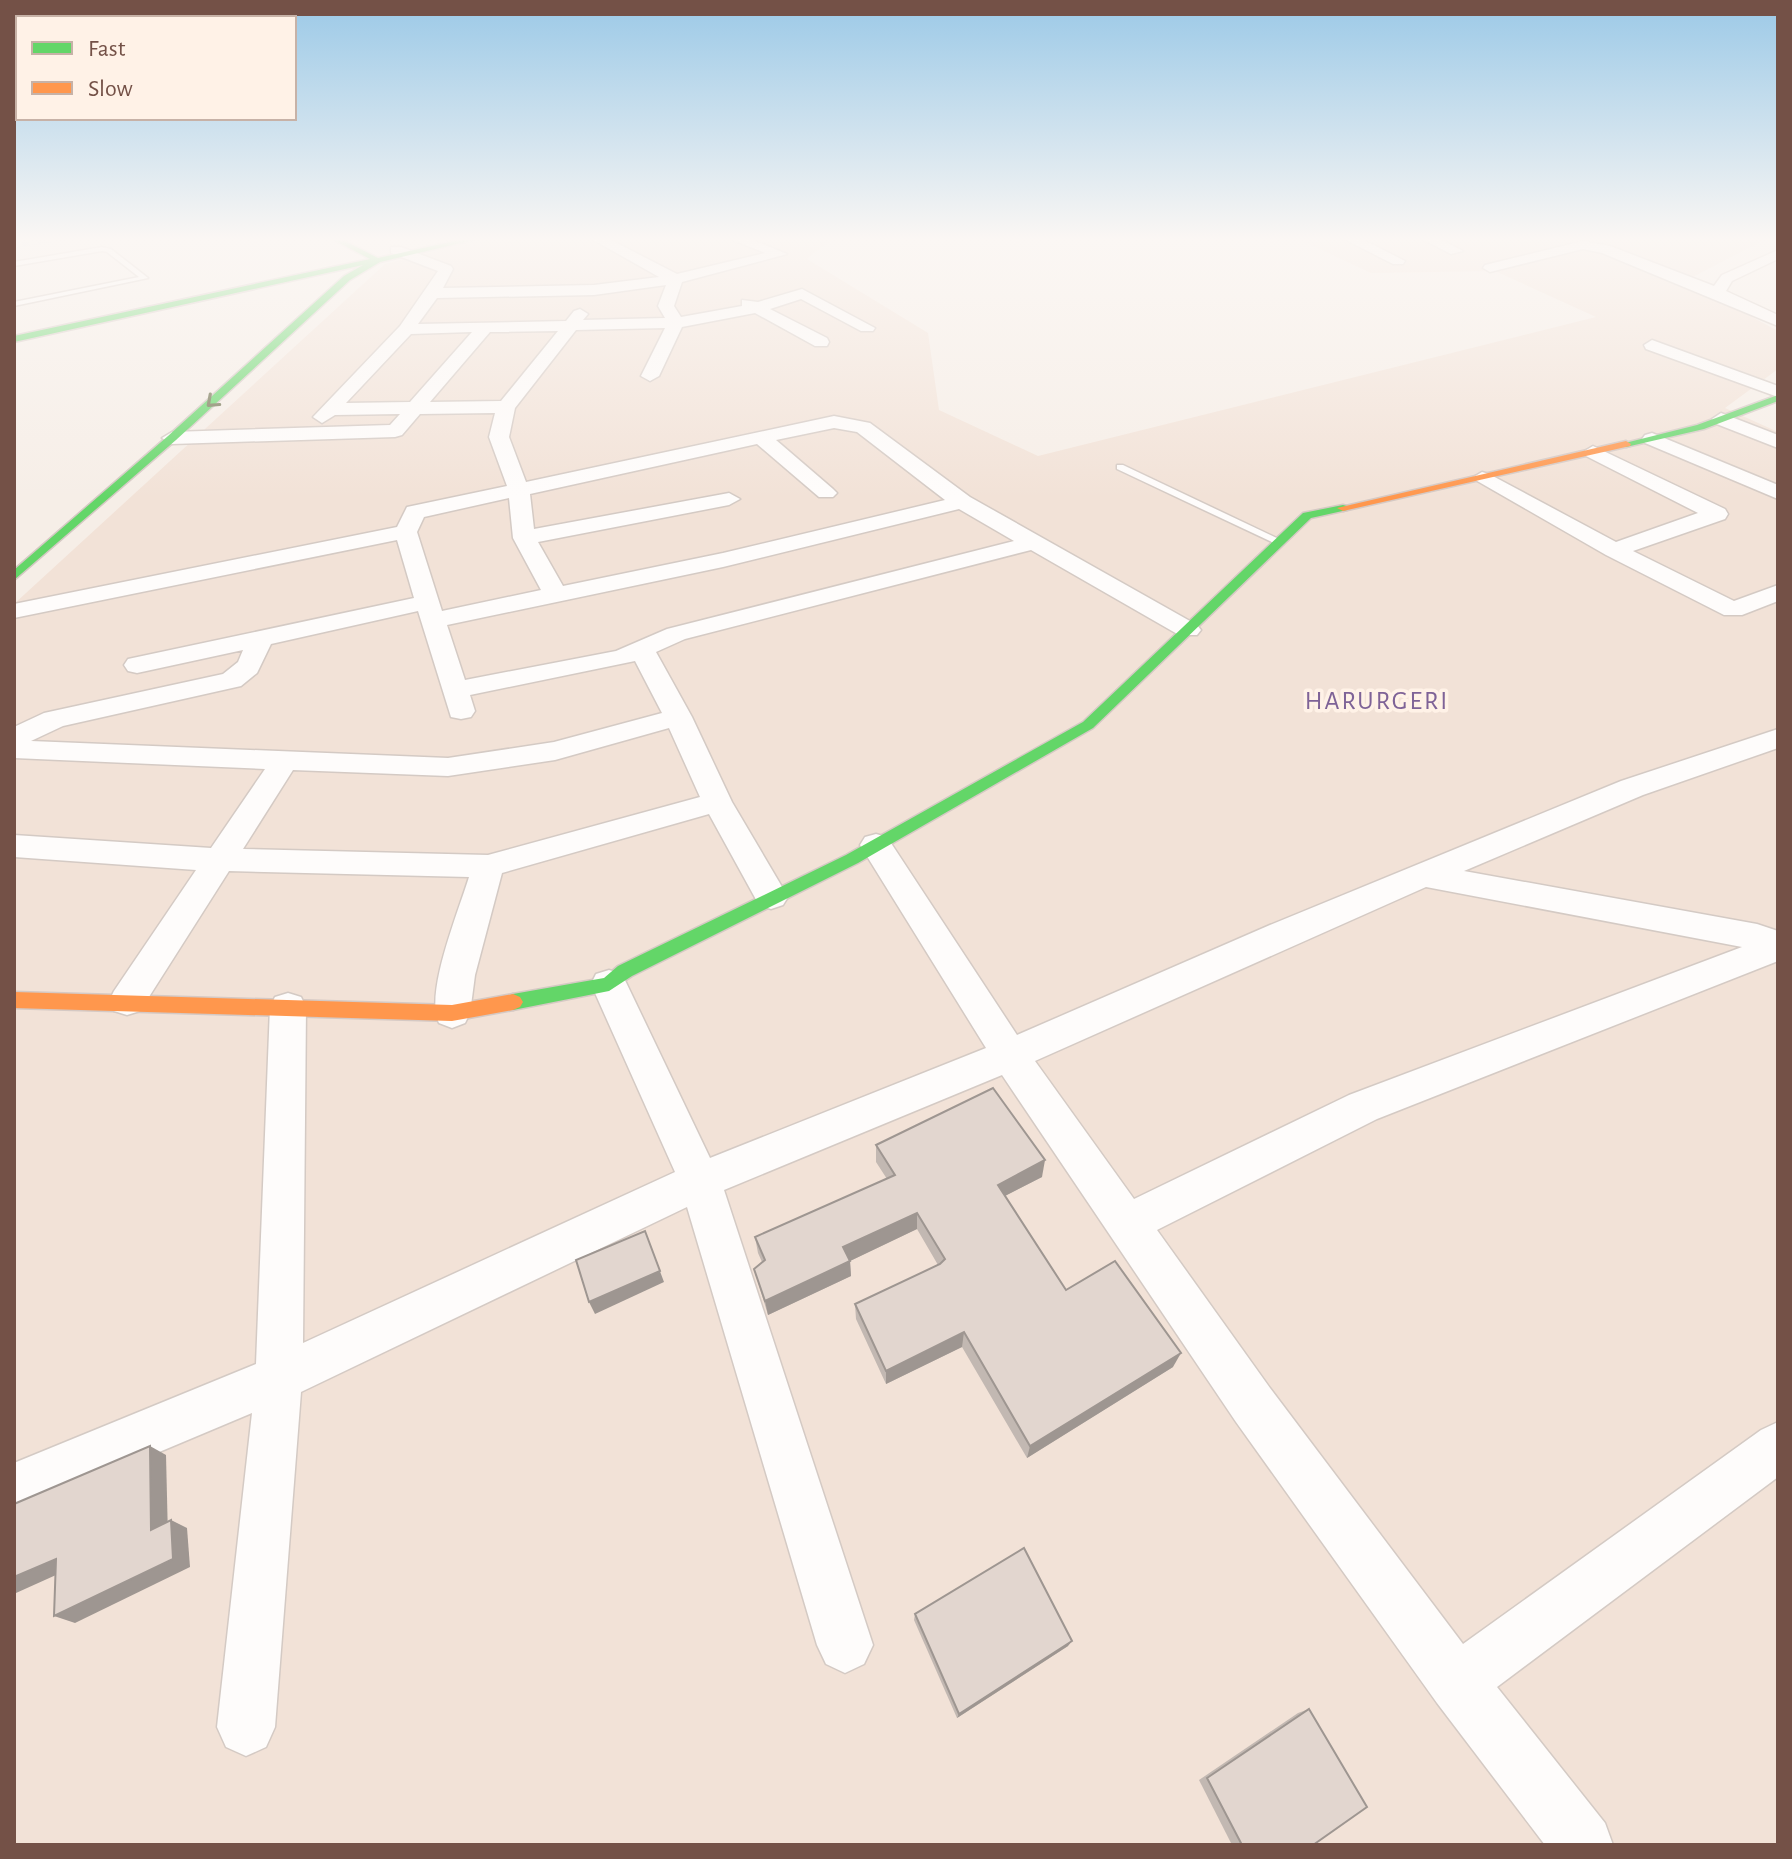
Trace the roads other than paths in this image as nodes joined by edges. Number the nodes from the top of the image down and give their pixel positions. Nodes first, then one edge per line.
1 (67, 325) edge
2 (274, 325) edge
3 (296, 325) edge
4 (411, 325) edge
5 (616, 325) edge
6 (675, 325) edge
7 (788, 325) edge
8 (861, 325) edge
9 (573, 326) junction
10 (867, 328) dead end
11 (408, 329) junction
12 (484, 329) junction
13 (14, 336) edge
14 (821, 342) dead end
15 (1652, 345) dead end
16 (650, 376) dead end
17 (1778, 392) edge
18 (1778, 398) edge
19 (506, 407) junction
20 (412, 408) junction
21 (330, 409) junction
22 (173, 412) dead end
23 (1721, 419) junction
24 (305, 434) junction
25 (172, 438) junction
26 (763, 439) junction
27 (1652, 439) junction
28 (1778, 442) edge
29 (1593, 452) junction
30 (1120, 467) dead end
31 (611, 471) junction
32 (1482, 478) junction
33 (519, 490) junction
34 (826, 493) dead end
35 (1778, 493) edge
36 (729, 499) dead end
37 (962, 502) junction
38 (647, 514) junction
39 (406, 532) junction
40 (524, 538) junction
41 (1280, 542) junction
42 (1033, 543) junction
43 (1614, 550) junction
44 (14, 576) edge
45 (1778, 592) edge
46 (555, 594) junction
47 (14, 611) edge
48 (430, 611) junction
49 (1188, 630) junction
50 (260, 638) junction
51 (641, 649) junction
52 (137, 665) dead end
53 (678, 717) junction
54 (14, 738) edge
55 (1778, 738) edge
56 (14, 749) edge
57 (285, 760) junction
58 (717, 802) junction
59 (876, 845) junction
60 (14, 846) edge
61 (219, 860) junction
62 (488, 866) junction
63 (1425, 875) junction
64 (771, 897) junction
65 (1778, 945) edge
66 (609, 984) junction
67 (14, 1000) edge
68 (127, 1001) junction
69 (288, 1007) junction
70 (452, 1013) junction
71 (1010, 1055) junction
72 (700, 1181) junction
73 (1127, 1224) junction
74 (279, 1378) junction
75 (1778, 1447) edge
76 (14, 1488) edge
77 (845, 1645) dead end
78 (1457, 1683) junction
79 (246, 1727) dead end
80 (1583, 1845) edge

1 - 13 main road
2 - 22 main road
3 -> 25 main road
4 - 11 street
5 - 9 street
6 - 16 street
7 - 14 street
8 - 10 street
9 - 12 street
9 - 19 street
11 - 12 street
11 - 21 street
12 - 20 street
15 - 17 street
18 - 23 main road
19 - 20 street
19 - 33 street
20 - 21 street
20 - 24 street
21 - 24 street
23 - 27 main road
23 - 28 street
24 - 25 street
25 - 44 main road
26 - 31 street
26 - 34 street
26 - 37 street
27 - 29 main road
27 - 35 street
29 - 32 main road
29 - 43 street
30 - 41 lane
31 - 33 street
31 - 38 street
32 - 41 main road
32 - 43 street
33 - 39 street
33 - 40 street
36 - 38 street
37 - 42 street
37 - 46 street
38 - 40 street
39 - 47 street
39 - 48 street
40 - 46 street
41 - 49 main road
42 - 49 street
42 - 51 street
43 - 45 street
46 - 48 street
48 - 50 street
48 - 51 street
49 - 59 main road
50 - 52 street
50 - 54 street
51 - 53 street
53 - 57 street
53 - 58 street
55 - 63 street
56 - 57 street
57 - 61 street
58 - 62 street
58 - 64 street
59 - 64 main road
59 - 71 street
60 - 61 street
61 - 62 street
61 - 68 street
62 - 70 street
63 - 65 street
63 - 71 street
64 - 66 main road
65 - 73 street
66 - 70 main road
66 - 72 street
67 - 68 main road
68 - 69 main road
69 - 70 main road
69 - 74 street
71 - 72 street
71 - 73 street
72 - 74 street
72 - 77 street
73 - 78 street
74 - 76 street
74 - 79 street
75 - 78 street
78 - 80 street

